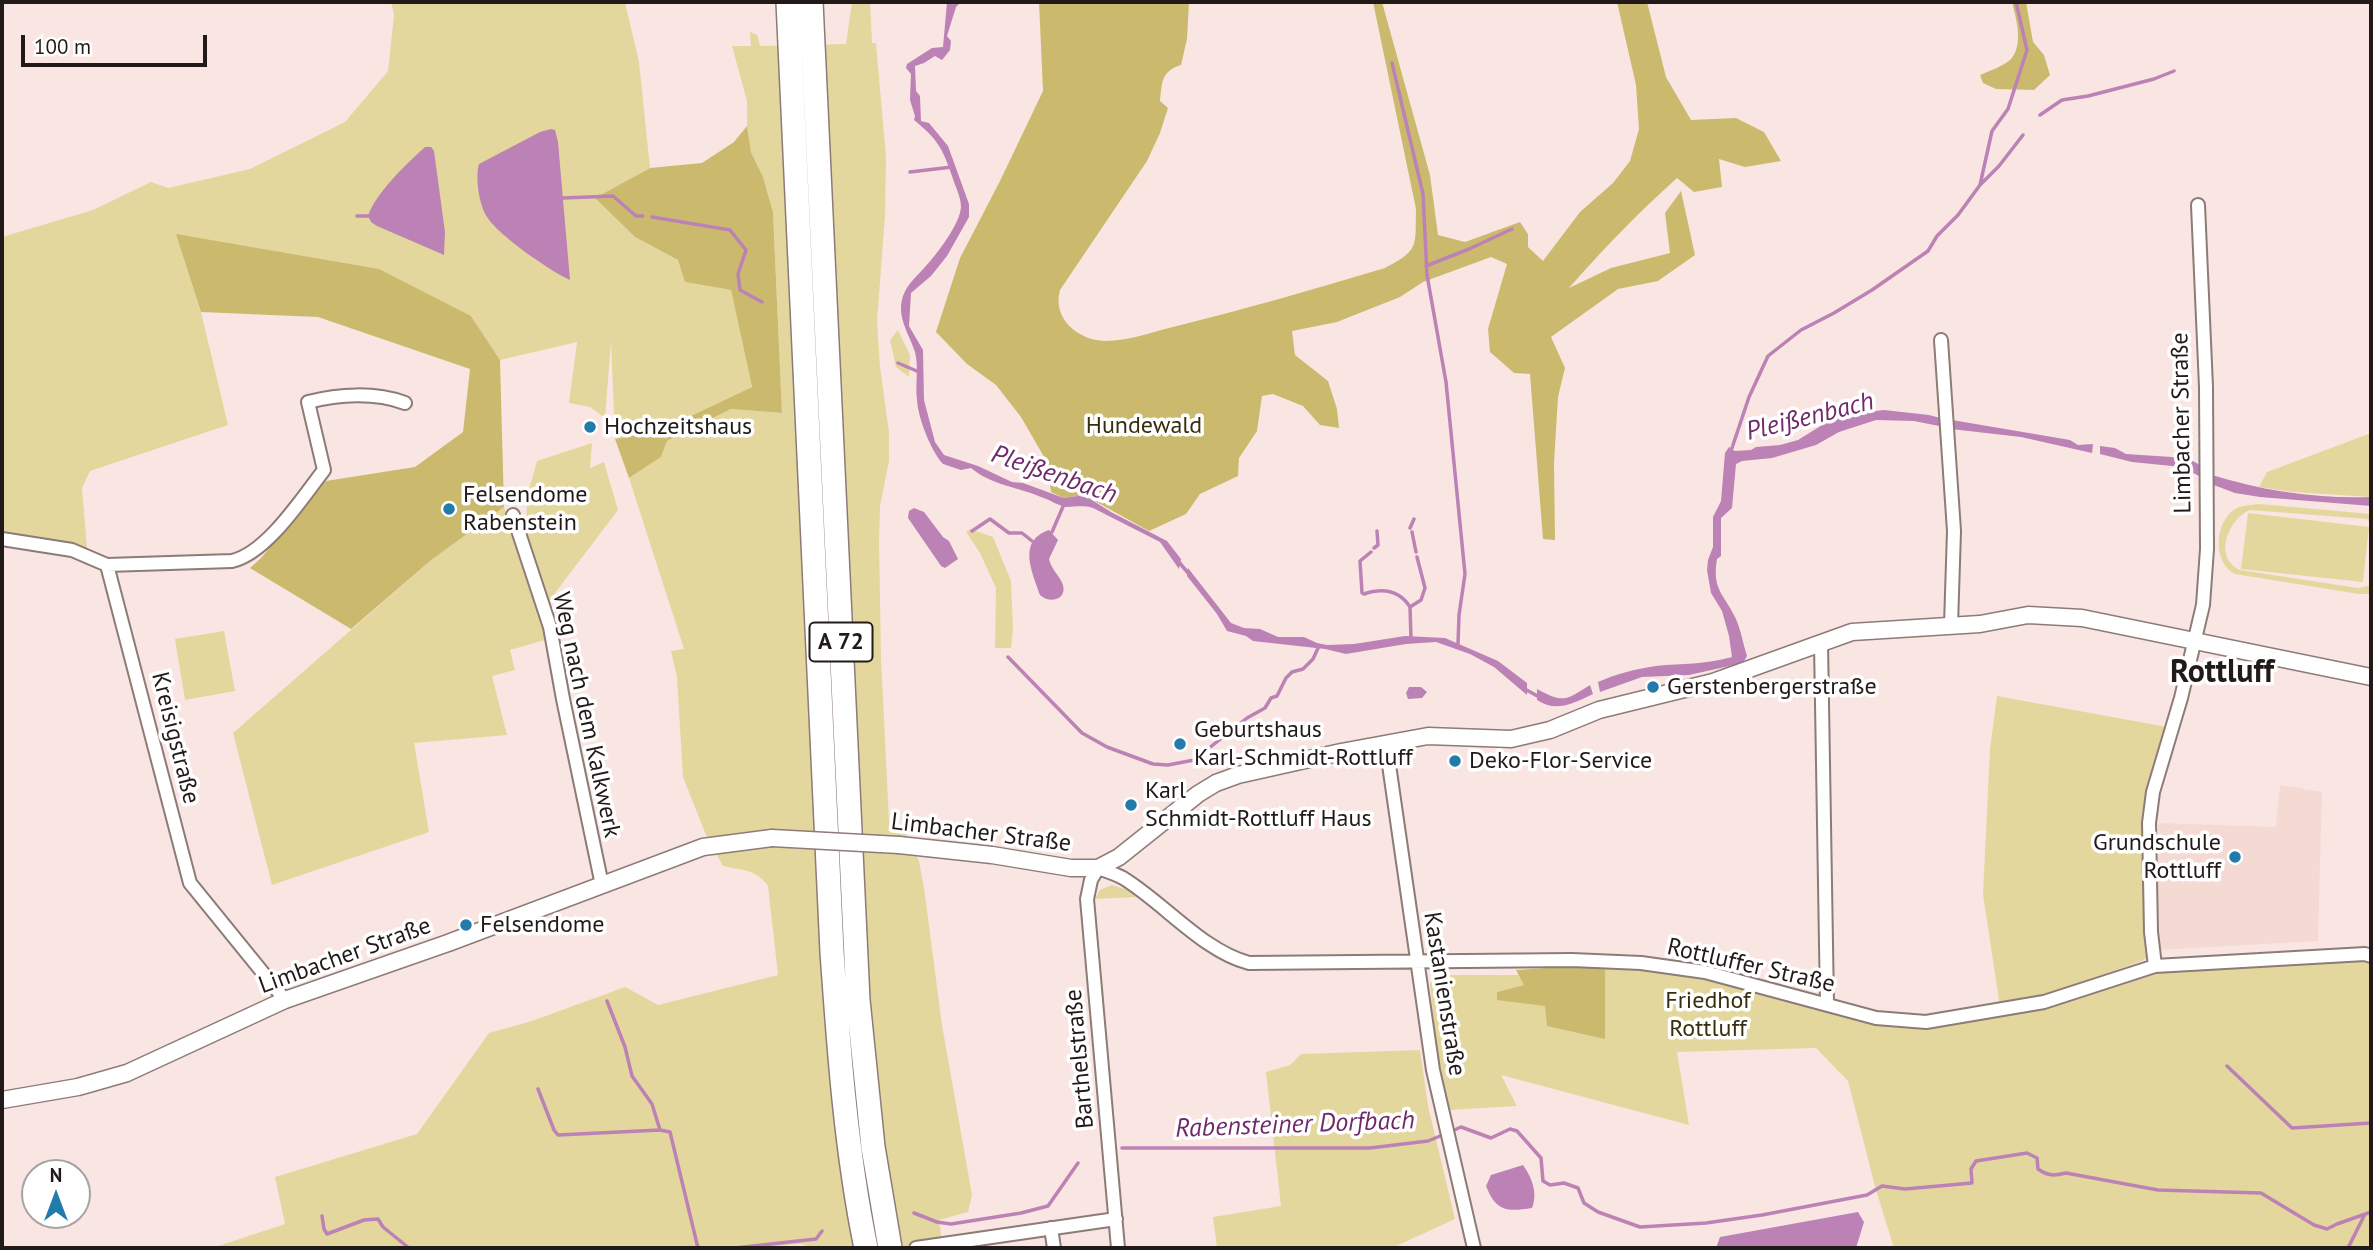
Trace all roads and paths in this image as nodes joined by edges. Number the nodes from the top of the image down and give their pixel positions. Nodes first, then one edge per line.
1 (788, 2) edge
2 (811, 2) edge
3 (2199, 205) dead end
4 (1941, 341) dead end
5 (405, 403) dead end
6 (513, 515) dead end
7 (2, 539) edge
8 (107, 565) junction
9 (1951, 625) junction
10 (2193, 639) junction
11 (1821, 643) junction
12 (2371, 677) edge
13 (1386, 744) junction
14 (1098, 868) junction
15 (602, 885) junction
16 (2371, 956) edge
17 (1418, 963) junction
18 (2155, 966) junction
19 (285, 1000) junction
20 (1827, 1004) junction
21 (2, 1100) edge
22 (1115, 1219) junction
23 (1051, 1228) junction
24 (864, 1238) edge
25 (890, 1248) edge
26 (916, 1248) edge
27 (1054, 1248) edge
28 (1118, 1248) edge
29 (1474, 1248) edge

1 - 24 highway, A 72
2 - 25 highway, A 72
3 - 10 street, Limbacher Straße
4 - 9 street
5 - 8 street
6 - 15 street, Weg nach dem Kalkwerk
7 - 8 street
8 - 19 street, Kreisigstraße
9 - 10 street, Limbacher Straße
9 - 11 street, Limbacher Straße
10 - 12 street, Limbacher Straße
10 - 18 street
11 - 13 street, Limbacher Straße
11 - 20 street
13 - 14 street, Limbacher Straße
13 - 17 street, Kastanienstraße
14 - 15 street, Limbacher Straße, bridge
14 - 17 street, Rottluffer Straße
14 - 22 street, Barthelstraße
15 - 19 street, Limbacher Straße
16 - 18 street, Rottluffer Straße
17 - 20 street, Rottluffer Straße
17 - 29 street, Kastanienstraße
18 - 20 street, Rottluffer Straße
19 - 21 street, Limbacher Straße
22 - 23 street
22 - 28 street, Barthelstraße
23 - 26 street
23 - 27 street

